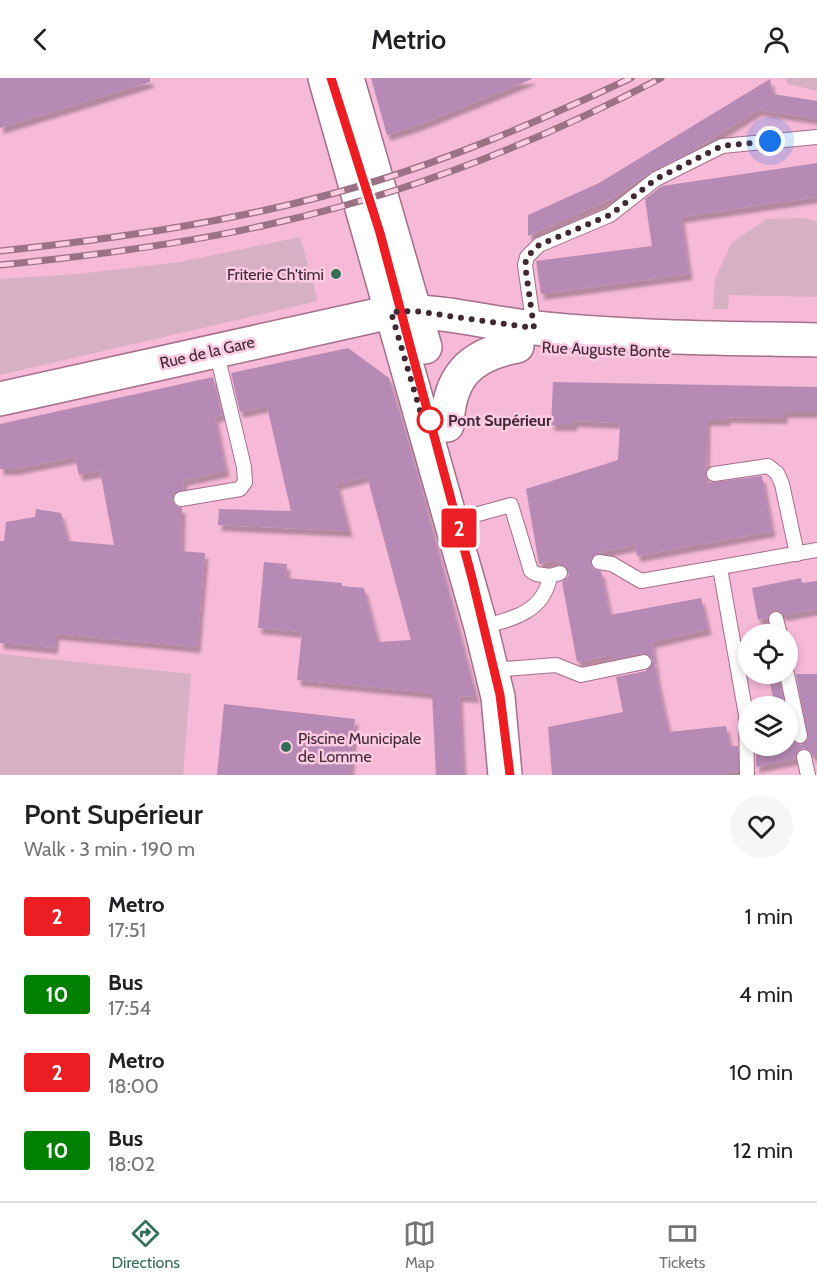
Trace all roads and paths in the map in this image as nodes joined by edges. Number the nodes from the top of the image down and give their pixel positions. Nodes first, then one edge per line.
1 (325, 78) edge
2 (347, 78) edge
3 (817, 137) edge
4 (406, 322) junction
5 (526, 337) junction
6 (817, 340) edge
7 (216, 350) junction
8 (817, 354) edge
9 (0, 399) edge
10 (447, 425) junction
11 (714, 474) dead end
12 (181, 499) dead end
13 (471, 516) junction
14 (817, 550) edge
15 (797, 554) junction
16 (599, 562) dead end
17 (720, 568) junction
18 (777, 619) dead end
19 (778, 624) edge
20 (491, 625) junction
21 (644, 662) dead end
22 (502, 669) junction
23 (790, 684) edge
24 (800, 736) dead end
25 (804, 757) dead end
26 (505, 775) edge
27 (526, 775) edge
28 (747, 775) edge
29 (808, 775) edge

1 - 4 main road
2 - 4 main road
3 - 5 lane
4 - 5 main road, Rue Auguste Bonte
4 - 7 main road, Rue de la Gare
4 - 10 main road
4 - 20 main road
5 - 6 main road, Rue Auguste Bonte
5 - 8 main road, Rue Auguste Bonte
5 - 10 main road
7 - 9 main road, Rue de la Gare
7 - 12 lane
10 - 13 main road
11 - 15 lane
13 - 20 main road
13 - 20 lane
14 - 15 lane
15 - 17 lane
16 - 17 lane
17 - 28 lane
18 - 19 lane
20 - 22 main road
21 - 22 lane
22 - 26 main road
22 - 27 main road
23 - 24 lane
25 - 29 lane

